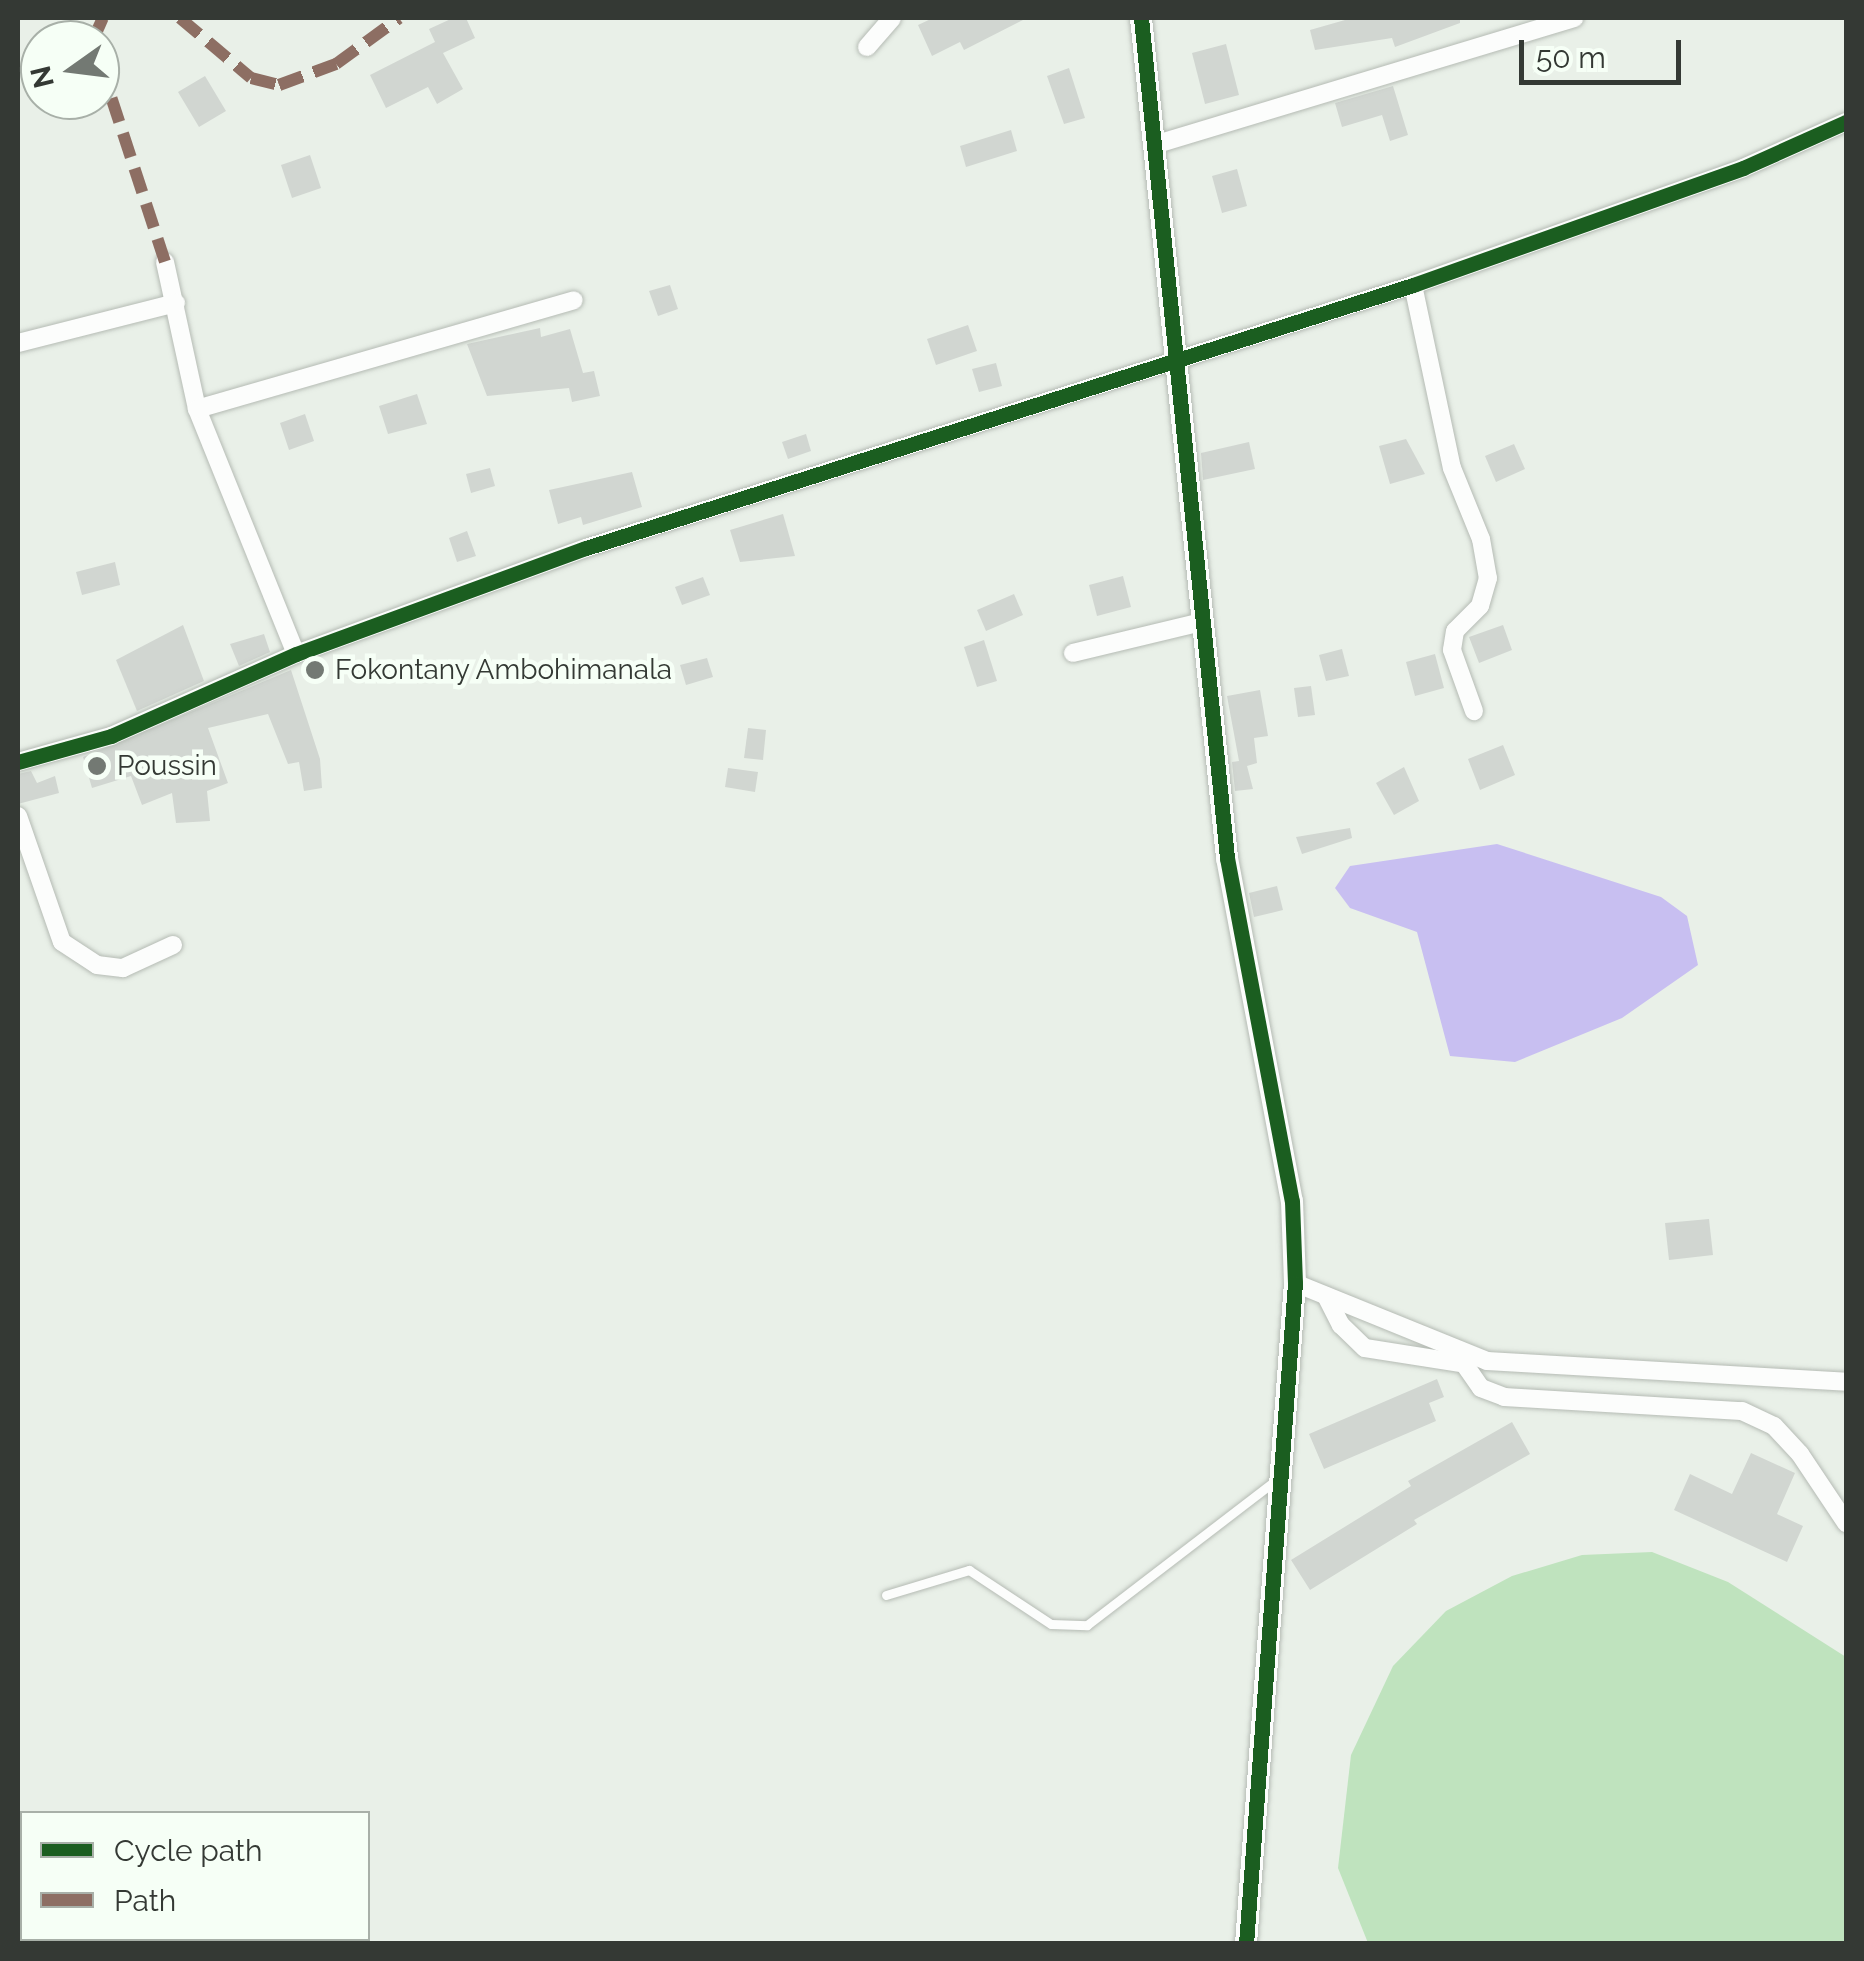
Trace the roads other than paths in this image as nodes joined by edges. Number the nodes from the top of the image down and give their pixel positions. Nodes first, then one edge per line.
1 (892, 18) edge
2 (1141, 18) edge
3 (1574, 18) edge
4 (868, 47) dead end
5 (1846, 122) edge
6 (1158, 144) junction
7 (164, 262) dead end
8 (1412, 285) junction
9 (574, 300) dead end
10 (176, 303) junction
11 (18, 344) edge
12 (1177, 364) junction
13 (197, 409) junction
14 (1202, 622) junction
15 (1072, 653) dead end
16 (296, 654) junction
17 (1474, 711) dead end
18 (18, 762) edge
19 (18, 816) edge
20 (173, 945) dead end
21 (1295, 1283) junction
22 (1326, 1296) junction
23 (1460, 1359) junction
24 (1846, 1382) edge
25 (1281, 1477) junction
26 (1846, 1523) edge
27 (886, 1595) dead end
28 (1246, 1944) edge

1 - 4 street
2 - 6 street
3 - 6 street
5 - 8 street
6 - 12 street
7 - 10 street
8 - 12 street
8 - 17 street
9 - 13 street
10 - 11 street
10 - 13 street
12 - 14 street
12 - 16 street
13 - 16 street
14 - 15 street
14 - 21 street
16 - 18 street
19 - 20 street
21 - 22 street
21 - 25 street
22 - 23 street
22 - 23 street
23 - 24 street
23 - 26 street
25 - 27 lane
25 - 28 street

